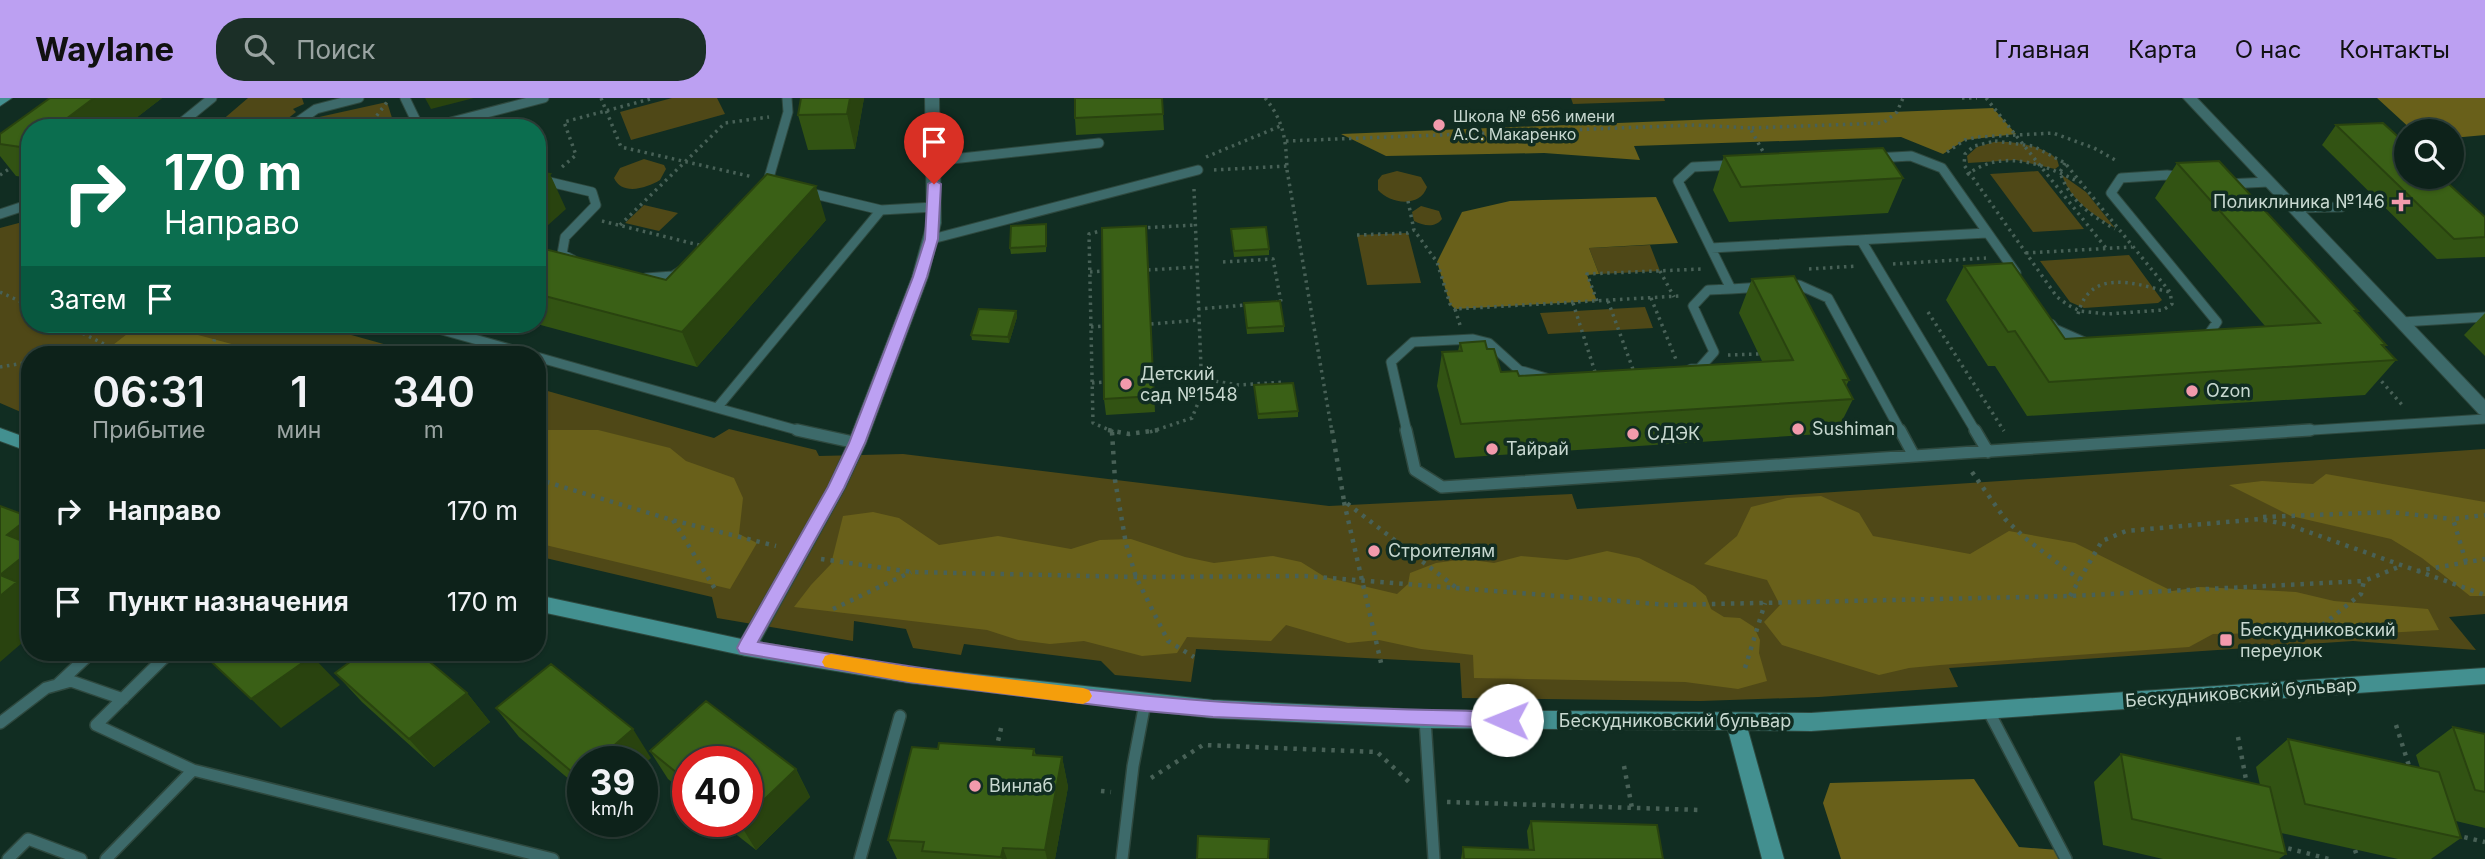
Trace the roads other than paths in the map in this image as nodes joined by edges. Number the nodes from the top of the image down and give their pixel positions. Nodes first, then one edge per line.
1 (5, 98) edge
2 (212, 98) edge
3 (359, 98) edge
4 (405, 98) edge
5 (544, 98) edge
6 (787, 98) edge
7 (932, 98) edge
8 (2190, 98) edge
9 (0, 102) edge
10 (186, 119) edge
11 (302, 119) edge
12 (415, 119) edge
13 (463, 119) edge
14 (1099, 143) dead end
15 (1859, 159) edge
16 (934, 160) junction
17 (1769, 163) edge
18 (1198, 170) road end
19 (2190, 178) edge
20 (546, 181) edge
21 (2214, 182) edge
22 (2269, 182) junction
23 (766, 189) edge
24 (795, 190) edge
25 (934, 206) junction
26 (21, 207) edge
27 (2342, 207) dead end
28 (2293, 208) junction
29 (881, 210) junction
30 (0, 214) edge
31 (1987, 233) junction
32 (932, 239) junction
33 (1861, 240) junction
34 (707, 247) edge
35 (1711, 248) junction
36 (587, 264) edge
37 (638, 276) edge
38 (2019, 278) edge
39 (1731, 289) junction
40 (2485, 317) edge
41 (2047, 319) edge
42 (2402, 322) junction
43 (453, 333) edge
44 (2195, 338) edge
45 (2104, 344) edge
46 (499, 346) edge
47 (546, 360) edge
48 (1680, 370) edge
49 (1556, 377) edge
50 (718, 408) junction
51 (2485, 410) edge
52 (2485, 419) edge
53 (0, 434) edge
54 (21, 442) edge
55 (857, 443) junction
56 (1989, 452) junction
57 (1914, 456) junction
58 (546, 605) edge
59 (746, 648) junction
60 (82, 661) edge
61 (161, 661) edge
62 (2485, 676) edge
63 (56, 685) junction
64 (122, 699) junction
65 (1145, 703) junction
66 (1988, 710) junction
67 (900, 716) dead end
68 (1425, 719) junction
69 (0, 723) edge
70 (1736, 723) junction
71 (193, 770) junction
72 (8, 859) edge
73 (81, 859) edge
74 (106, 859) edge
75 (553, 859) edge
76 (860, 859) edge
77 (1122, 859) edge
78 (1434, 859) edge
79 (1773, 859) edge
80 (2066, 859) edge

1 - 9 street
2 - 10 lane
3 - 11 lane
4 - 12 lane
5 - 13 lane
6 - 23 lane
7 - 16 street
8 - 22 street
14 - 16 lane
15 - 31 lane
16 - 25 street
17 - 35 lane
18 - 32 lane
19 - 44 lane
20 - 36 lane
21 - 22 lane
22 - 28 street
24 - 29 lane
25 - 29 lane
25 - 32 street
26 - 30 lane
27 - 28 lane
28 - 42 street
29 - 50 lane
31 - 33 lane
31 - 38 lane
32 - 55 street
33 - 35 lane
33 - 56 lane
34 - 37 lane
35 - 39 lane
39 - 48 lane
39 - 57 lane
40 - 42 lane
41 - 45 lane
42 - 51 street
43 - 46 lane
47 - 50 lane
49 - 57 lane
50 - 55 lane
52 - 56 lane
53 - 54 street
55 - 59 street
56 - 57 lane
58 - 59 street, Бескудниковский бульвар
59 - 65 street, Бескудниковский бульвар
60 - 63 lane
61 - 64 lane
62 - 66 street, Бескудниковский бульвар
63 - 64 lane
63 - 69 lane
64 - 71 lane
65 - 68 street, Бескудниковский бульвар
65 - 77 lane
66 - 70 street, Бескудниковский бульвар
66 - 80 lane
67 - 76 lane
68 - 70 street, Бескудниковский бульвар
68 - 78 lane
70 - 79 street
71 - 74 lane
71 - 75 lane
72 - 73 lane

